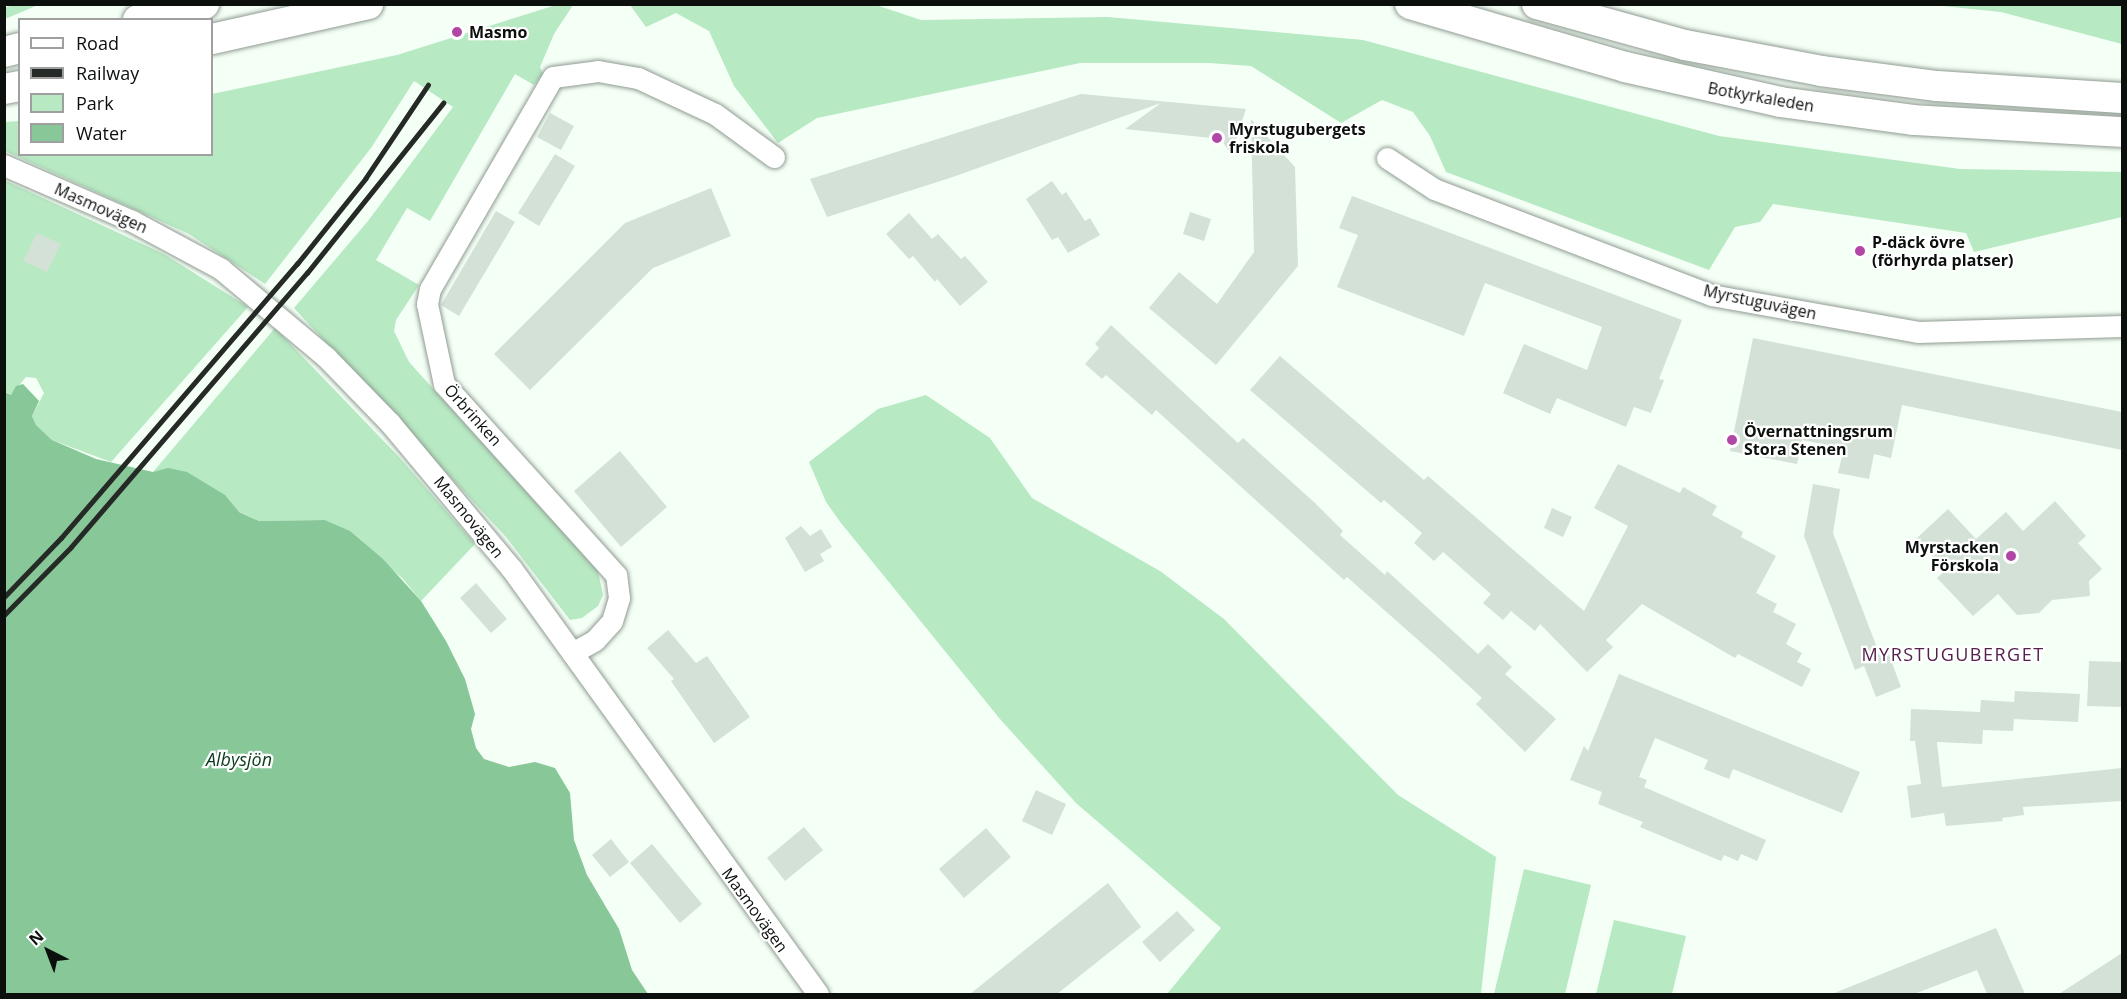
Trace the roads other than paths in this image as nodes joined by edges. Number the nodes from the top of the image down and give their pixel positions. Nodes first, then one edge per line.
1 (204, 4) edge
2 (368, 4) edge
3 (1410, 4) edge
4 (1537, 4) edge
5 (146, 18) edge
6 (213, 39) edge
7 (2122, 98) edge
8 (2122, 132) edge
9 (774, 158) dead end
10 (1387, 158) dead end
11 (4, 165) edge
12 (2122, 326) edge
13 (572, 653) junction
14 (818, 994) edge

1 - 5 main road
2 - 6 main road
3 - 8 main road, Botkyrkaleden
4 - 7 main road
9 - 13 street, Örbrinken
10 - 12 street, Myrstuguvägen
11 - 13 street, Masmovägen
13 - 14 street, Masmovägen

